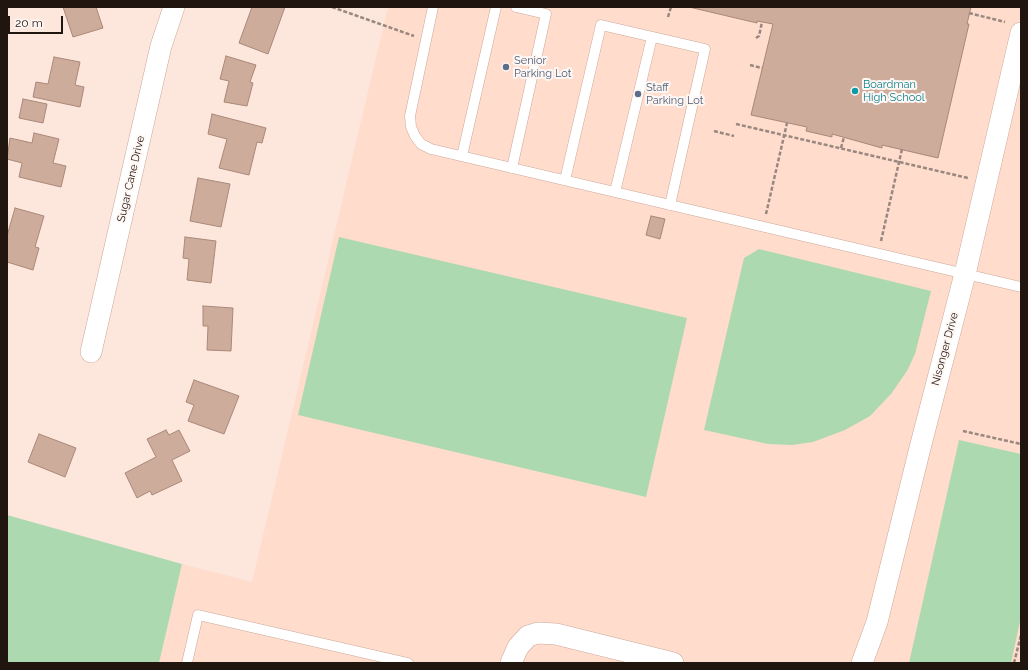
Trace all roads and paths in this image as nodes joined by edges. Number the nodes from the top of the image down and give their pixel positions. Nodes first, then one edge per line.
1 (174, 7) edge
2 (332, 7) edge
3 (433, 7) edge
4 (496, 7) edge
5 (516, 7) edge
6 (671, 7) edge
7 (969, 13) dead end
8 (668, 17) dead end
9 (762, 22) dead end
10 (1016, 28) edge
11 (652, 37) junction
12 (756, 38) dead end
13 (426, 40) junction
14 (750, 65) dead end
15 (762, 68) dead end
16 (787, 123) dead end
17 (736, 124) dead end
18 (714, 131) dead end
19 (784, 135) junction
20 (734, 136) dead end
21 (844, 137) dead end
22 (841, 148) junction
23 (902, 149) dead end
24 (462, 156) junction
25 (899, 162) junction
26 (512, 168) junction
27 (565, 180) junction
28 (976, 180) dead end
29 (615, 192) junction
30 (670, 205) junction
31 (763, 227) junction
32 (878, 253) junction
33 (965, 274) junction
34 (1021, 287) edge
35 (91, 352) dead end
36 (963, 431) dead end
37 (1021, 444) edge
38 (1021, 635) edge
39 (369, 659) edge
40 (187, 663) edge
41 (408, 663) edge
42 (511, 663) edge
43 (673, 663) edge
44 (862, 663) edge
45 (1014, 663) edge

1 - 35 street, Sugar Cane Drive
2 - 13 path
3 - 13 lane
4 - 24 lane
5 - 26 lane
6 - 8 path
7 - 10 path
9 - 12 path
10 - 33 street, Nisonger Drive
11 - 27 lane
11 - 29 lane
11 - 30 lane
13 - 24 lane
14 - 15 path
16 - 19 path
17 - 19 path
18 - 20 path
19 - 22 path
19 - 31 path
21 - 22 path
22 - 25 path
23 - 25 path
24 - 26 lane
25 - 28 path
25 - 32 path
26 - 27 lane
27 - 29 lane
29 - 30 lane
30 - 31 lane
31 - 32 lane
32 - 33 lane
33 - 34 lane
33 - 44 street, Nisonger Drive
36 - 37 path
38 - 45 path
39 - 40 lane
39 - 41 lane
42 - 43 street

